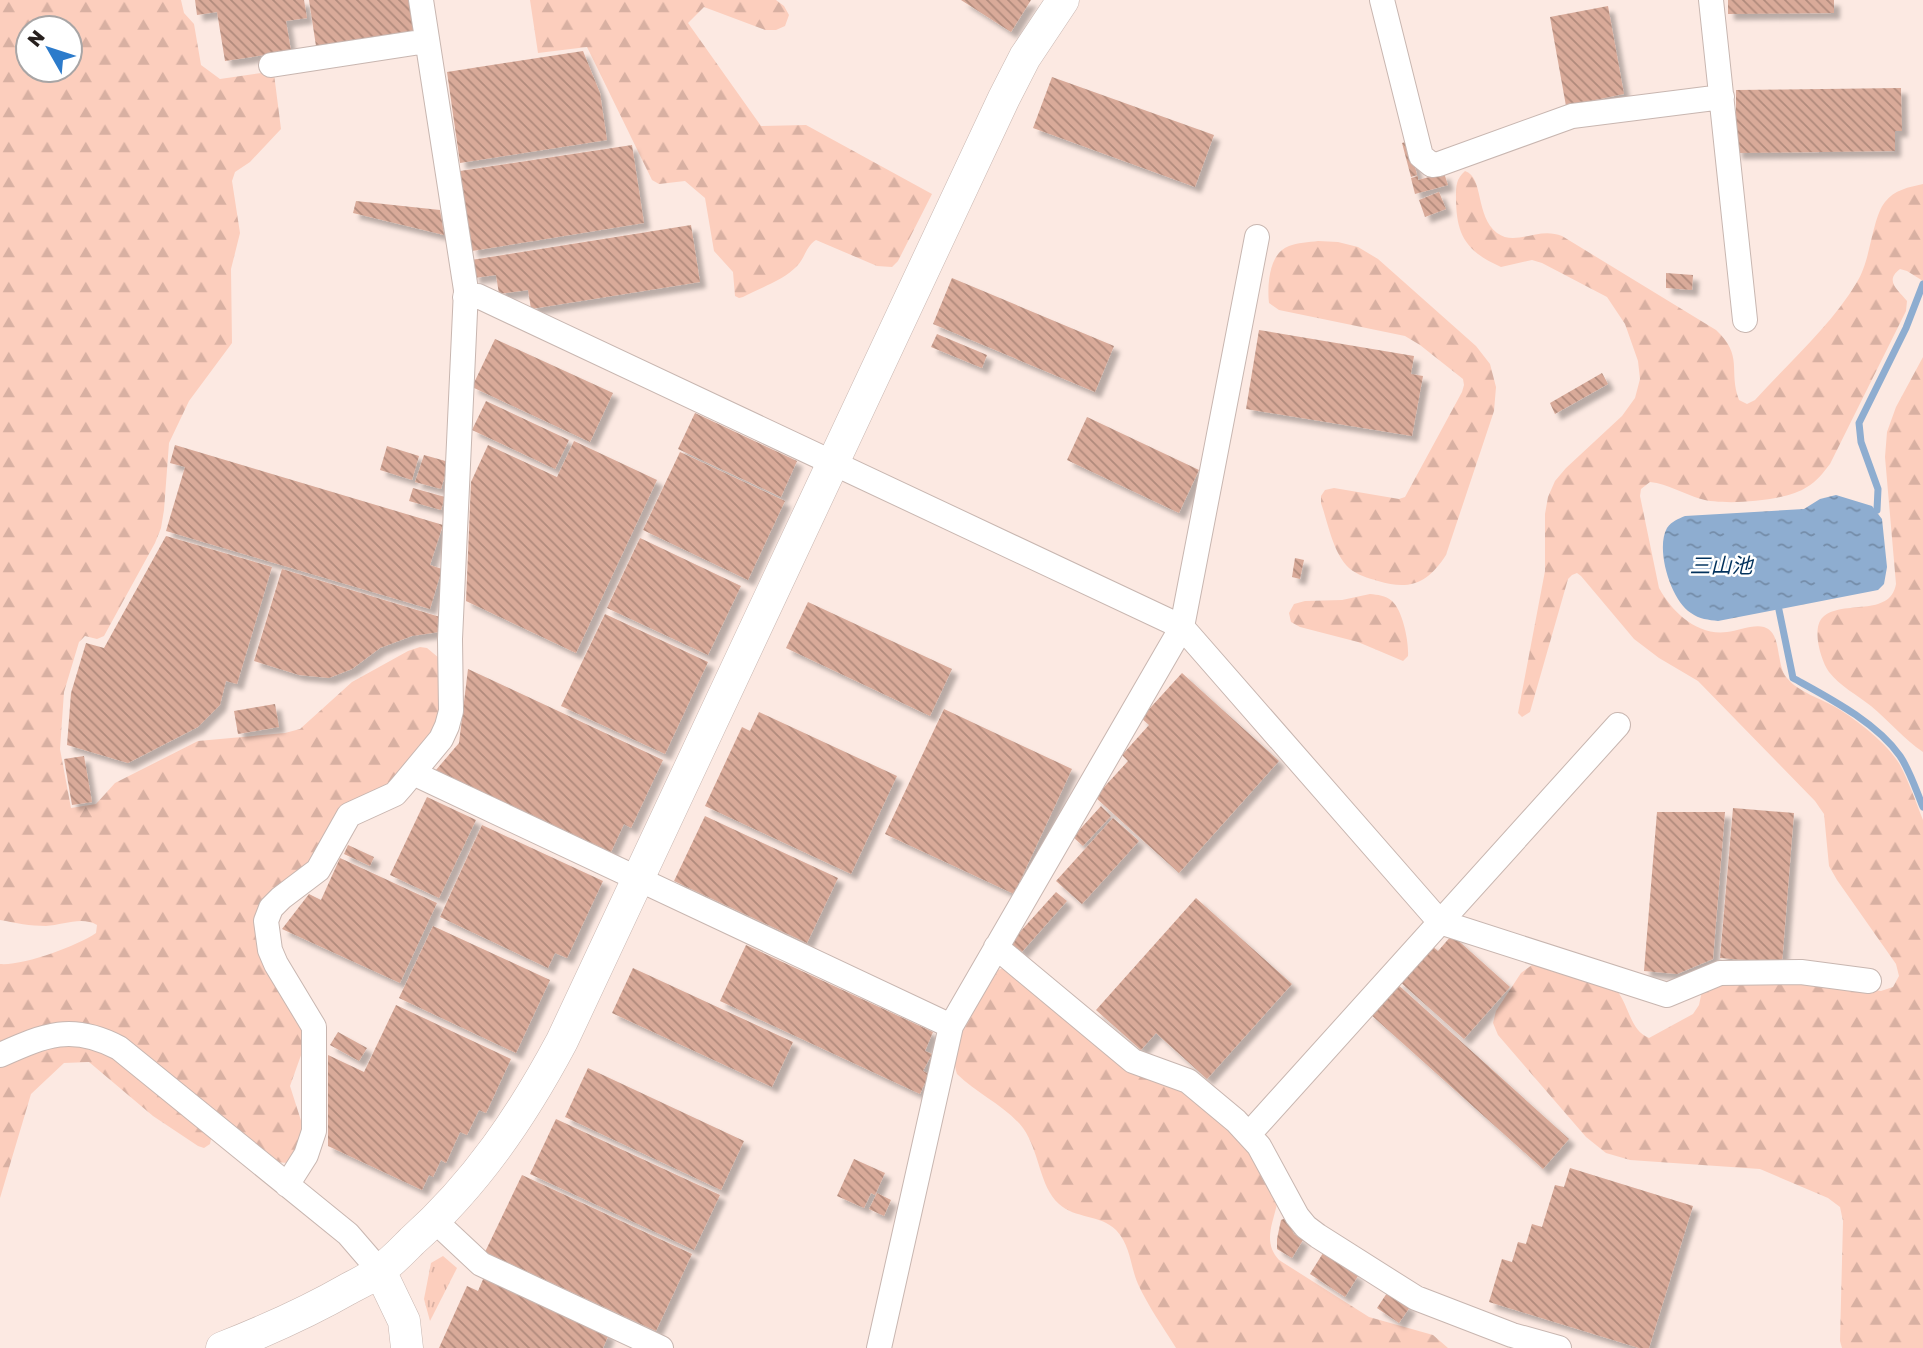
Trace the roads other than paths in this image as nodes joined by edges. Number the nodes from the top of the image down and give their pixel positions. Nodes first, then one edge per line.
1 (421, 0) edge
2 (1063, 0) edge
3 (1382, 0) edge
4 (1712, 0) edge
5 (427, 41) junction
6 (271, 65) dead end
7 (1721, 97) junction
8 (1256, 237) dead end
9 (465, 297) junction
10 (1745, 320) dead end
11 (833, 463) junction
12 (1182, 627) junction
13 (1618, 725) dead end
14 (413, 773) junction
15 (638, 879) junction
16 (1440, 922) junction
17 (996, 947) junction
18 (1869, 981) dead end
19 (951, 1026) junction
20 (0, 1055) edge
21 (1250, 1134) junction
22 (287, 1185) junction
23 (435, 1221) junction
24 (380, 1271) junction
25 (222, 1348) edge
26 (407, 1348) edge
27 (661, 1348) edge
28 (879, 1348) edge
29 (1559, 1348) edge

1 - 5 street
2 - 11 street
3 - 7 street
4 - 7 street
5 - 6 street
5 - 9 street
7 - 10 street
8 - 12 street
9 - 11 street
9 - 14 street
11 - 12 street
11 - 15 street
12 - 16 street
12 - 17 street
13 - 16 street
14 - 15 street
14 - 22 street
15 - 19 street
15 - 23 street
16 - 18 street
16 - 21 street
17 - 19 street
17 - 21 street
19 - 28 street
20 - 22 street
21 - 29 street
22 - 24 street
23 - 24 street
23 - 27 street
24 - 25 street
24 - 26 street

